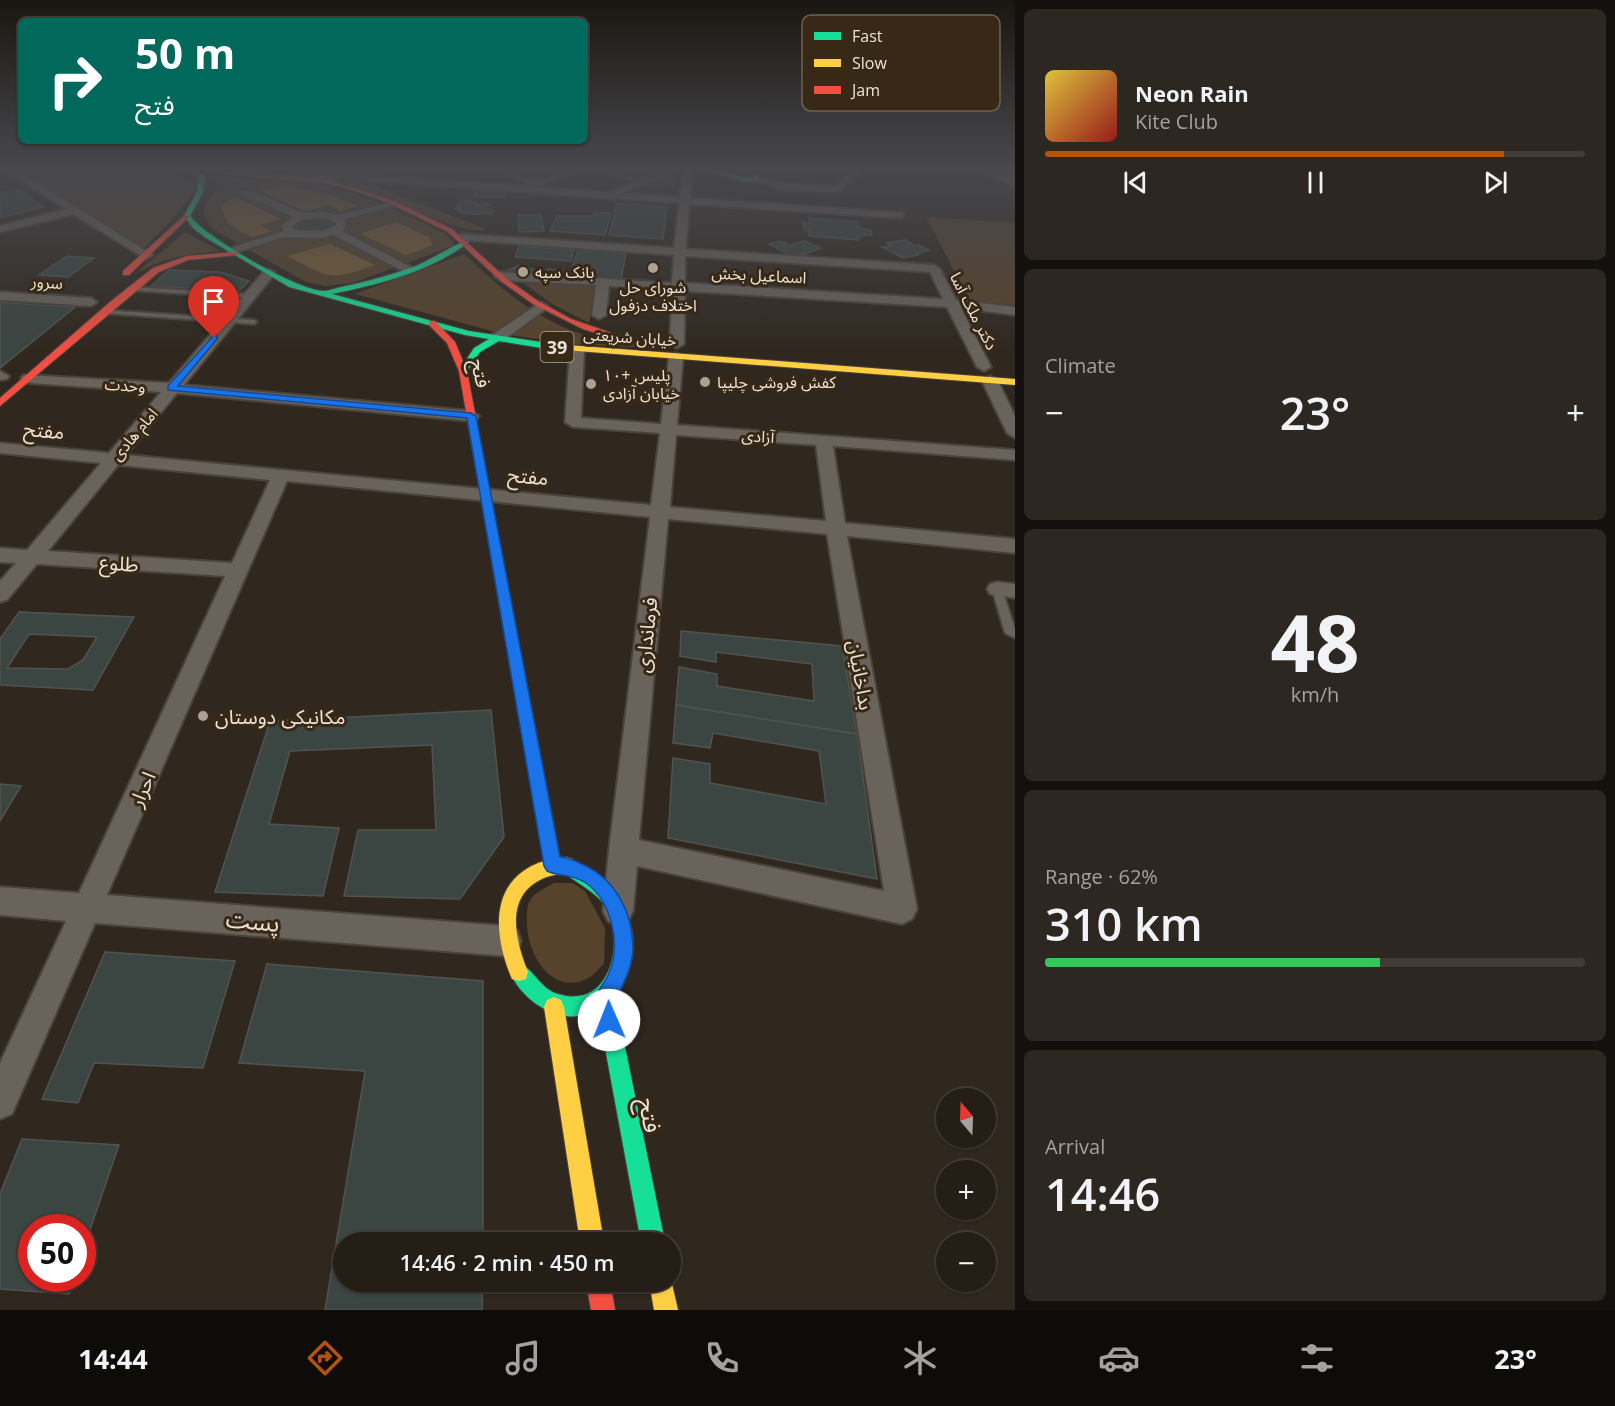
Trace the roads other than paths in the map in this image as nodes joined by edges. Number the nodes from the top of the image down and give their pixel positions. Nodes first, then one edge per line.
1 (106, 229) edge
2 (174, 229) edge
3 (197, 229) edge
4 (289, 229) edge
5 (335, 229) edge
6 (446, 229) edge
7 (681, 229) edge
8 (333, 231) junction
9 (292, 233) junction
10 (464, 240) junction
11 (680, 251) junction
12 (234, 252) junction
13 (147, 255) junction
14 (409, 269) junction
15 (269, 273) junction
16 (500, 276) junction
17 (115, 282) dead end
18 (603, 282) junction
19 (678, 287) junction
20 (131, 289) junction
21 (316, 293) junction
22 (0, 296) edge
23 (249, 296) junction
24 (95, 299) junction
25 (951, 303) junction
26 (541, 306) junction
27 (108, 308) junction
28 (1015, 311) edge
29 (599, 315) dead end
30 (73, 317) dead end
31 (228, 321) junction
32 (254, 322) dead end
33 (432, 323) junction
34 (497, 338) junction
35 (577, 350) junction
36 (677, 351) junction
37 (1015, 370) edge
38 (463, 371) junction
39 (987, 374) junction
40 (29, 378) junction
41 (1015, 382) edge
42 (172, 388) junction
43 (0, 403) edge
44 (471, 416) junction
45 (669, 429) junction
46 (1015, 433) edge
47 (824, 441) junction
48 (0, 448) edge
49 (1015, 455) edge
50 (113, 459) junction
51 (281, 475) junction
52 (486, 495) junction
53 (660, 512) junction
54 (836, 529) junction
55 (1015, 546) edge
56 (0, 555) edge
57 (32, 558) junction
58 (239, 570) junction
59 (1006, 590) edge
60 (0, 595) edge
61 (1015, 634) edge
62 (623, 850) junction
63 (553, 866) junction
64 (0, 901) edge
65 (89, 907) junction
66 (618, 912) junction
67 (506, 941) junction
68 (605, 998) junction
69 (554, 1007) junction
70 (0, 1102) edge
71 (590, 1232) edge
72 (651, 1232) edge
73 (600, 1292) edge
74 (662, 1292) edge
75 (603, 1310) edge
76 (666, 1310) edge

1 - 13 street
2 - 13 main road
3 - 12 main road, خیابان شریعتی / 39
4 - 9 street
5 - 8 street
6 - 10 main road, خیابان شریعتی / 39
7 - 11 street, فرمانداری
8 - 9 street
8 - 14 street
9 - 12 street
10 - 11 street
10 - 14 main road
10 - 16 main road, خیابان شریعتی / 39
11 - 19 street, فرمانداری
11 - 25 street, دکتر ملک آسا
12 - 15 main road, خیابان شریعتی / 39
12 - 20 main road
13 - 17 main road
14 - 21 main road
15 - 21 main road, خیابان شریعتی / 39
15 - 23 street, امام هادی
16 - 18 street, اسماعیل بخش
16 - 26 main road, خیابان شریعتی / 39
18 - 19 street, اسماعیل بخش
18 - 29 street
19 - 25 street, اسماعیل بخش
19 - 36 street, فرمانداری
20 - 23 lane
20 - 27 main road
21 - 33 main road, خیابان شریعتی / 39
22 - 24 street, سرور
23 - 31 street, امام هادی
24 - 27 main road
24 - 30 main road
25 - 28 street, اسماعیل بخش
25 - 39 street, دکتر ملک آسا
26 - 34 street
26 - 36 main road, خیابان شریعتی / 39
27 - 31 lane
27 - 40 main road
31 - 32 lane
31 - 42 street, امام هادی
33 - 34 main road, خیابان شریعتی / 39
33 - 38 main road, فتح
34 - 35 main road, خیابان شریعتی / 39
34 - 38 main road
35 - 36 main road, خیابان شریعتی / 39
35 - 45 street, آزادی
36 - 39 main road, خیابان شریعتی / 39
36 - 45 street, فرمانداری
37 - 39 main road, خیابان شریعتی / 39
38 - 44 main road, فتح
39 - 41 main road, خیابان شریعتی / 39
39 - 46 street, دکتر ملک آسا
40 - 42 street, وحدت
40 - 43 main road
42 - 44 street, وحدت
42 - 50 street, امام هادی
44 - 52 main road, فتح
45 - 47 street, آزادی
45 - 53 street, فرمانداری
47 - 49 street, آزادی
47 - 54 street, بداخانیان
48 - 50 street, مفتح
50 - 51 street, مفتح
50 - 57 street, امام هادی
51 - 52 street, مفتح
51 - 58 street, احرار
52 - 53 street, مفتح
52 - 63 main road, فتح
53 - 54 street, مفتح
53 - 62 street, فرمانداری
54 - 55 street, مفتح
54 - 62 street, بداخانیان
56 - 57 street, طلوع
57 - 58 street, طلوع
57 - 60 street, امام هادی
58 - 65 street, احرار
59 - 61 lane
62 - 66 street, فرمانداری
63 - 66 main road
63 - 67 main road
64 - 65 street, پست
65 - 67 street, پست
65 - 70 street, احرار
66 - 68 main road
67 - 69 main road
68 - 69 main road
68 - 72 main road, فتح
69 - 71 main road
73 - 75 main road
74 - 76 main road

